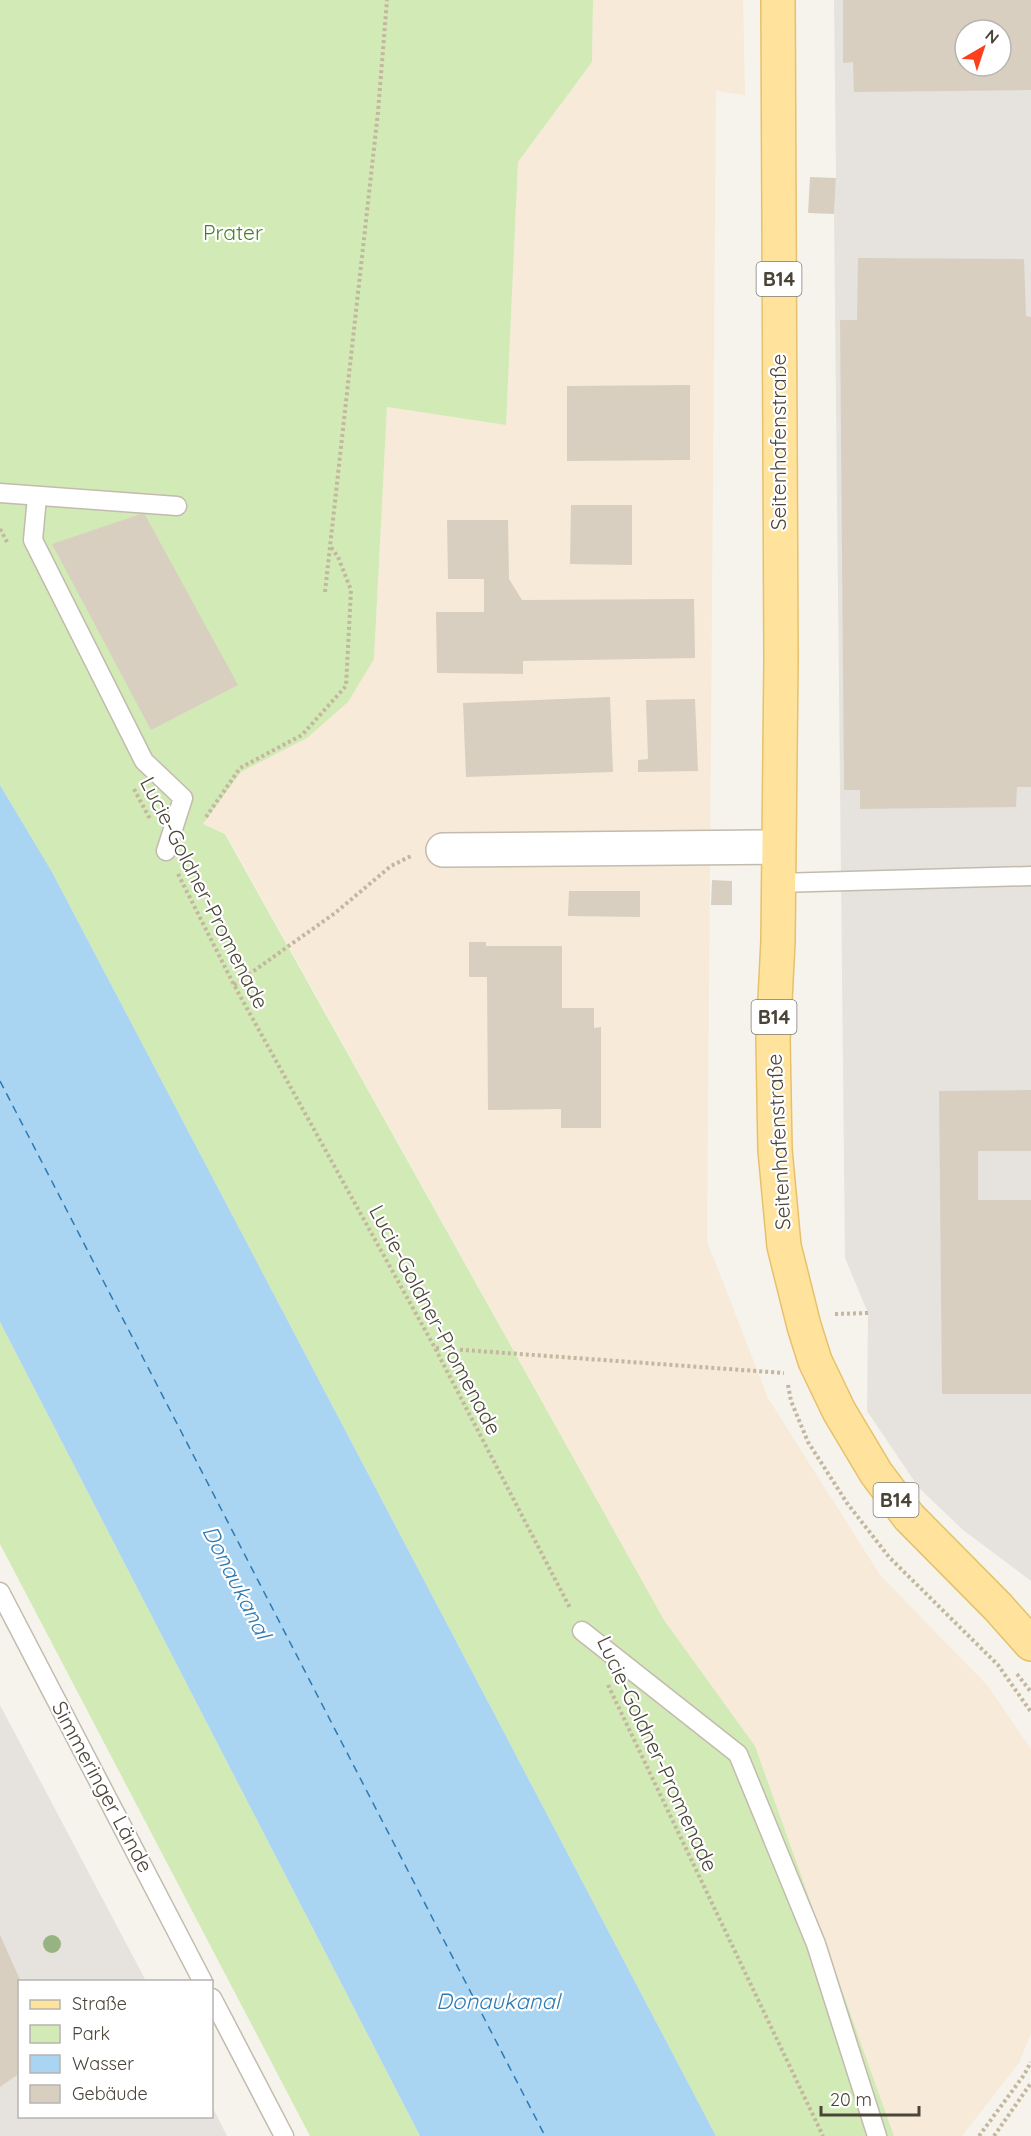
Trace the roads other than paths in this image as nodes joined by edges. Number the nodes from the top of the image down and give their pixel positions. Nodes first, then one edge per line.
1 (778, 0) edge
2 (0, 493) edge
3 (37, 497) junction
4 (177, 506) dead end
5 (778, 847) junction
6 (443, 850) road end
7 (166, 851) road end
8 (1031, 876) edge
9 (778, 884) junction
10 (0, 1592) edge
11 (582, 1631) road end
12 (1031, 1644) edge
13 (202, 1980) edge
14 (213, 2000) edge
15 (284, 2136) edge
16 (877, 2136) edge

1 - 5 main road, Seitenhafenstraße / B14
2 - 3 lane
3 - 4 lane
3 - 7 lane
5 - 6 street
5 - 9 main road, Seitenhafenstraße / B14
8 - 9 lane
9 - 12 main road, Seitenhafenstraße / B14
10 - 13 lane, Simmeringer Lände
11 - 16 lane
14 - 15 lane

